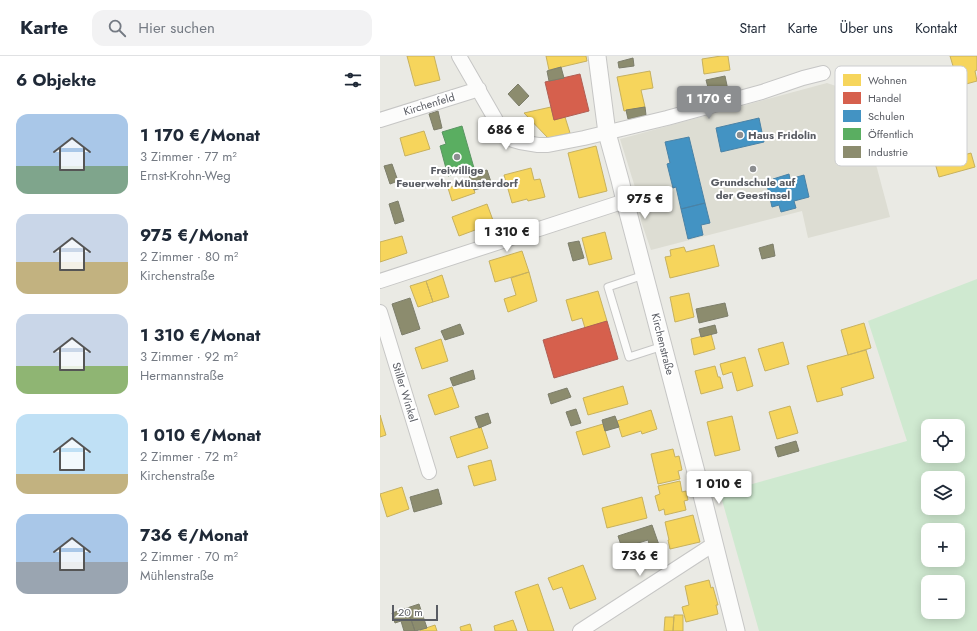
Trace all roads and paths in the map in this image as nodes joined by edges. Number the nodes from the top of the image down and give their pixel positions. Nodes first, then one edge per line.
1 (459, 56) edge
2 (597, 56) edge
3 (823, 73) dead end
4 (479, 89) junction
5 (380, 120) edge
6 (607, 133) junction
7 (625, 201) junction
8 (645, 275) junction
9 (380, 281) edge
10 (380, 312) edge
11 (663, 346) junction
12 (430, 472) dead end
13 (714, 544) junction
14 (580, 631) edge
15 (736, 631) edge

1 - 4 street
2 - 6 street, Kirchenstraße
3 - 6 street
4 - 5 street, Kirchenfeld
4 - 6 street
6 - 7 street, Kirchenstraße
7 - 8 street, Kirchenstraße
7 - 9 street
8 - 11 street, Kirchenstraße
8 - 11 lane
10 - 12 street, Stiller Winkel
11 - 13 street, Kirchenstraße
13 - 14 street
13 - 15 street, Kirchenstraße

